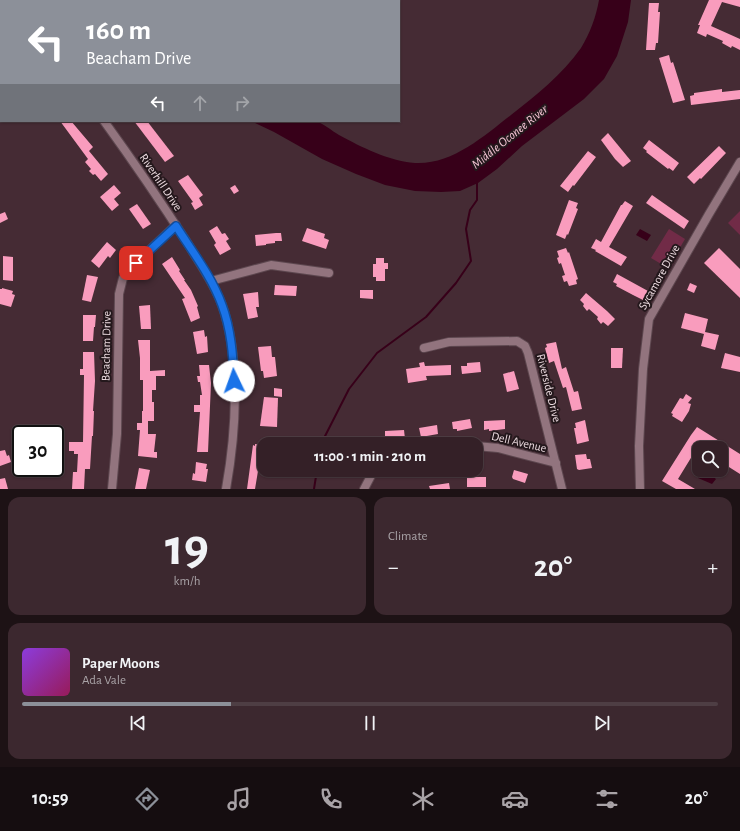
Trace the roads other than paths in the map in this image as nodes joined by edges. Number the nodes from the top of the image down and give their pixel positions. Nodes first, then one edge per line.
1 (105, 122) edge
2 (740, 162) edge
3 (176, 226) junction
4 (328, 272) dead end
5 (211, 281) junction
6 (424, 348) dead end
7 (483, 447) edge
8 (556, 463) junction
9 (370, 477) edge
10 (112, 489) edge
11 (226, 489) edge
12 (364, 489) edge
13 (562, 489) edge
14 (640, 489) edge

1 - 3 street, Riverhill Drive
2 - 14 street, Sycamore Drive
3 - 5 street, Riverhill Drive
3 - 10 street, Beacham Drive
4 - 5 street
5 - 11 street, Riverhill Drive
6 - 8 street, Riverside Drive
7 - 8 street, Dell Avenue
8 - 13 street, Riverside Drive
9 - 12 street

